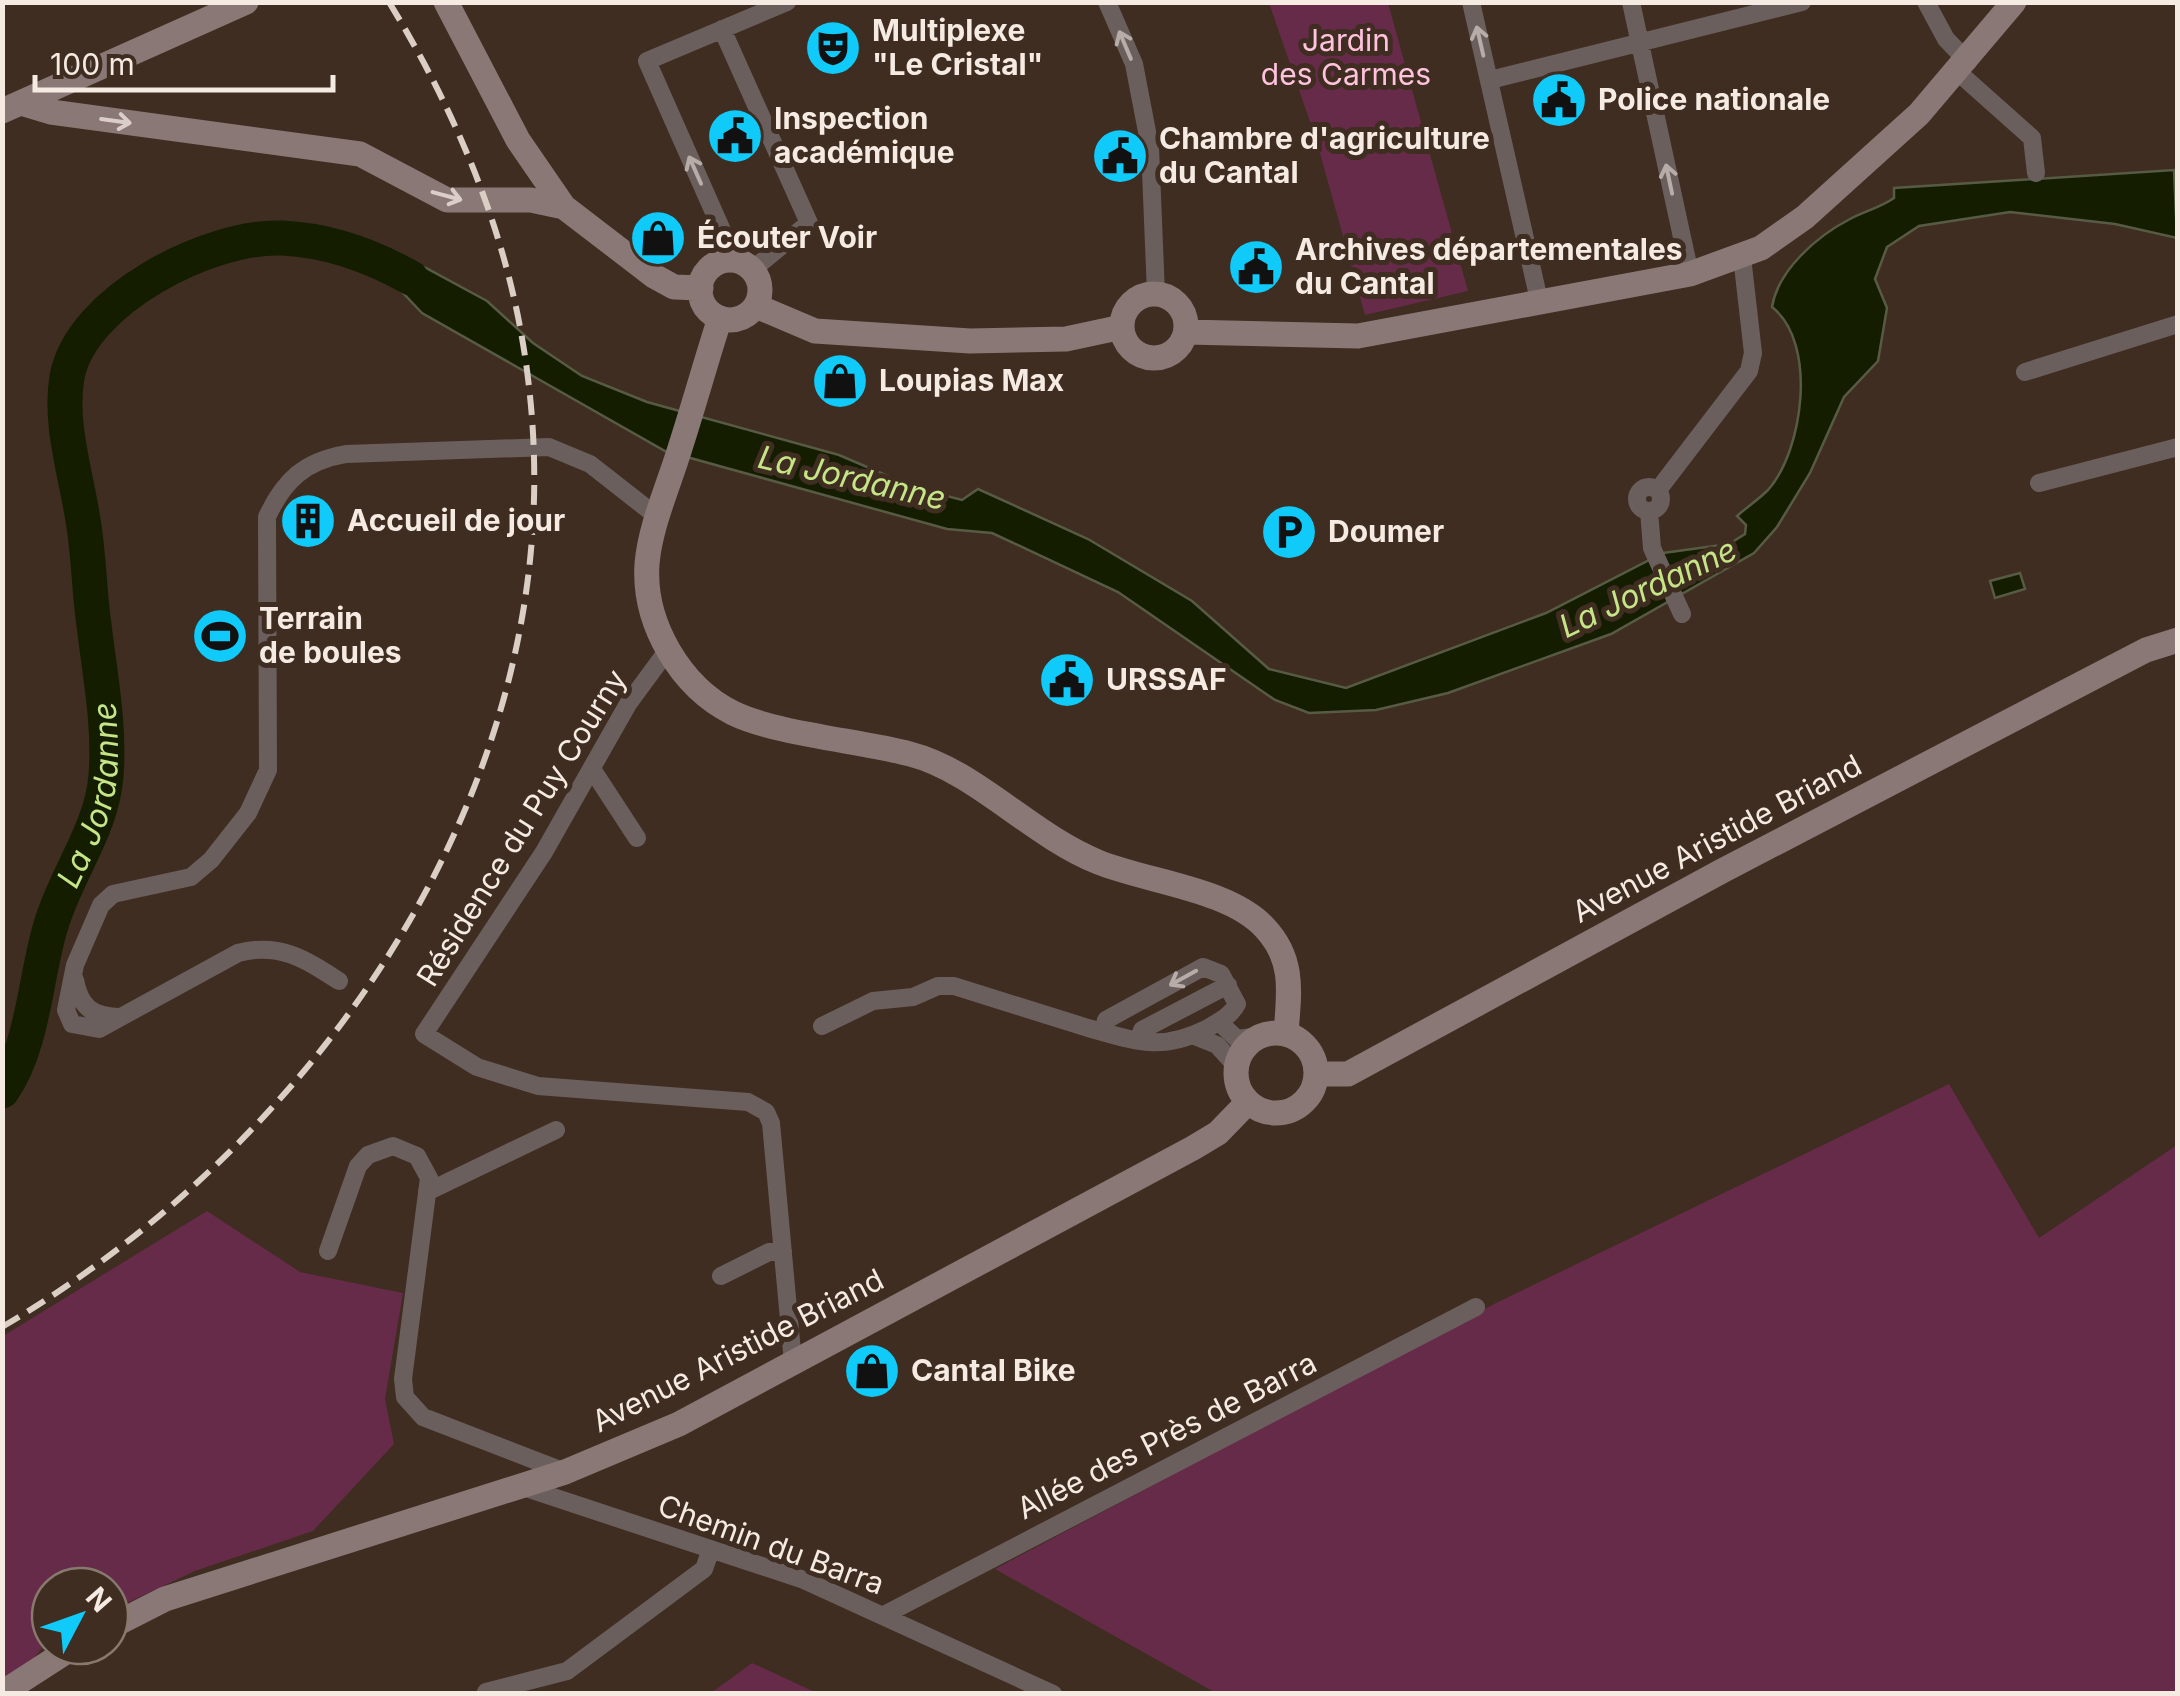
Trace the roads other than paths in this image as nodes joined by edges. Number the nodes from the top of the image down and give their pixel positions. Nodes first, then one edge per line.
1 (246, 2) edge
2 (787, 2) edge
3 (1107, 2) edge
4 (1471, 2) edge
5 (1630, 2) edge
6 (1802, 2) edge
7 (2014, 2) edge
8 (2030, 2) edge
9 (453, 9) edge
10 (1928, 9) edge
11 (722, 28) junction
12 (1640, 46) junction
13 (1963, 68) junction
14 (1490, 80) junction
15 (12, 107) edge
16 (530, 154) junction
17 (2036, 172) dead end
18 (564, 207) junction
19 (1742, 257) junction
20 (727, 261) junction
21 (752, 270) junction
22 (1690, 274) junction
23 (702, 283) junction
24 (1156, 294) junction
25 (1539, 300) junction
26 (756, 306) junction
27 (720, 318) junction
28 (2178, 324) edge
29 (1122, 328) junction
30 (1186, 332) junction
31 (2025, 372) dead end
32 (2178, 447) edge
33 (2039, 483) dead end
34 (659, 518) junction
35 (1682, 614) dead end
36 (2178, 620) edge
37 (2178, 640) edge
38 (2146, 650) junction
39 (667, 651) junction
40 (592, 769) junction
41 (637, 838) dead end
42 (338, 981) dead end
43 (1228, 985) junction
44 (1219, 1022) junction
45 (822, 1026) dead end
46 (1103, 1032) junction
47 (1286, 1034) junction
48 (1192, 1035) junction
49 (1260, 1036) junction
50 (1139, 1040) junction
51 (1236, 1066) junction
52 (1316, 1074) junction
53 (1248, 1102) junction
54 (556, 1130) dead end
55 (427, 1192) junction
56 (328, 1251) dead end
57 (783, 1251) junction
58 (721, 1276) dead end
59 (1476, 1307) dead end
60 (793, 1364) junction
61 (564, 1472) junction
62 (520, 1486) junction
63 (710, 1552) junction
64 (884, 1614) junction
65 (130, 1617) edge
66 (44, 1666) edge
67 (486, 1692) edge
68 (2, 1693) edge
69 (1054, 1694) edge

1 - 15 main road
2 - 11 street
24 -> 3 street
14 -> 4 street
5 - 12 street
6 - 12 street
7 - 13 main road
8 - 13 main road
9 - 16 main road
10 - 13 street
20 -> 11 street
11 - 21 street
12 - 14 street
22 -> 12 street
13 - 17 street
13 - 19 main road
14 - 25 street
15 -> 18 main road
16 - 18 main road
16 - 23 main road
18 - 23 main road
19 - 22 main road
19 - 35 street
20 - 21 main road
20 - 23 main road
21 - 26 main road
22 - 25 main road
23 - 27 main road
24 - 29 main road
24 - 30 main road
25 - 30 main road
26 - 27 main road
26 - 29 main road
27 - 34 main road
28 - 31 street
29 - 30 main road
32 - 33 street
34 - 39 main road
34 - 42 street
36 - 38 main road, Avenue Aristide Briand
37 - 38 main road, Avenue Aristide Briand
38 - 52 main road, Avenue Aristide Briand
39 - 40 street, Résidence du Puy Courny
39 - 47 main road
40 - 41 street
40 - 57 street, Résidence du Puy Courny
43 - 44 street
43 -> 46 street
43 - 50 street
44 - 48 street
44 - 49 street
45 - 46 street
46 - 50 street
47 - 49 main road
47 - 52 main road
48 - 50 street
48 - 51 street
49 - 51 main road
51 - 53 main road
52 - 53 main road
53 - 60 main road, Avenue Aristide Briand
54 - 55 street
55 - 56 street
55 - 61 street
57 - 58 street
57 - 60 street
59 - 64 street, Allée des Près de Barra
60 - 61 main road, Avenue Aristide Briand
61 - 62 main road, Avenue Aristide Briand
62 - 63 street, Chemin du Barra
62 - 65 main road, Avenue Aristide Briand
63 - 64 street, Chemin du Barra
63 - 67 street
64 - 69 street, Chemin du Barra
66 - 68 main road

